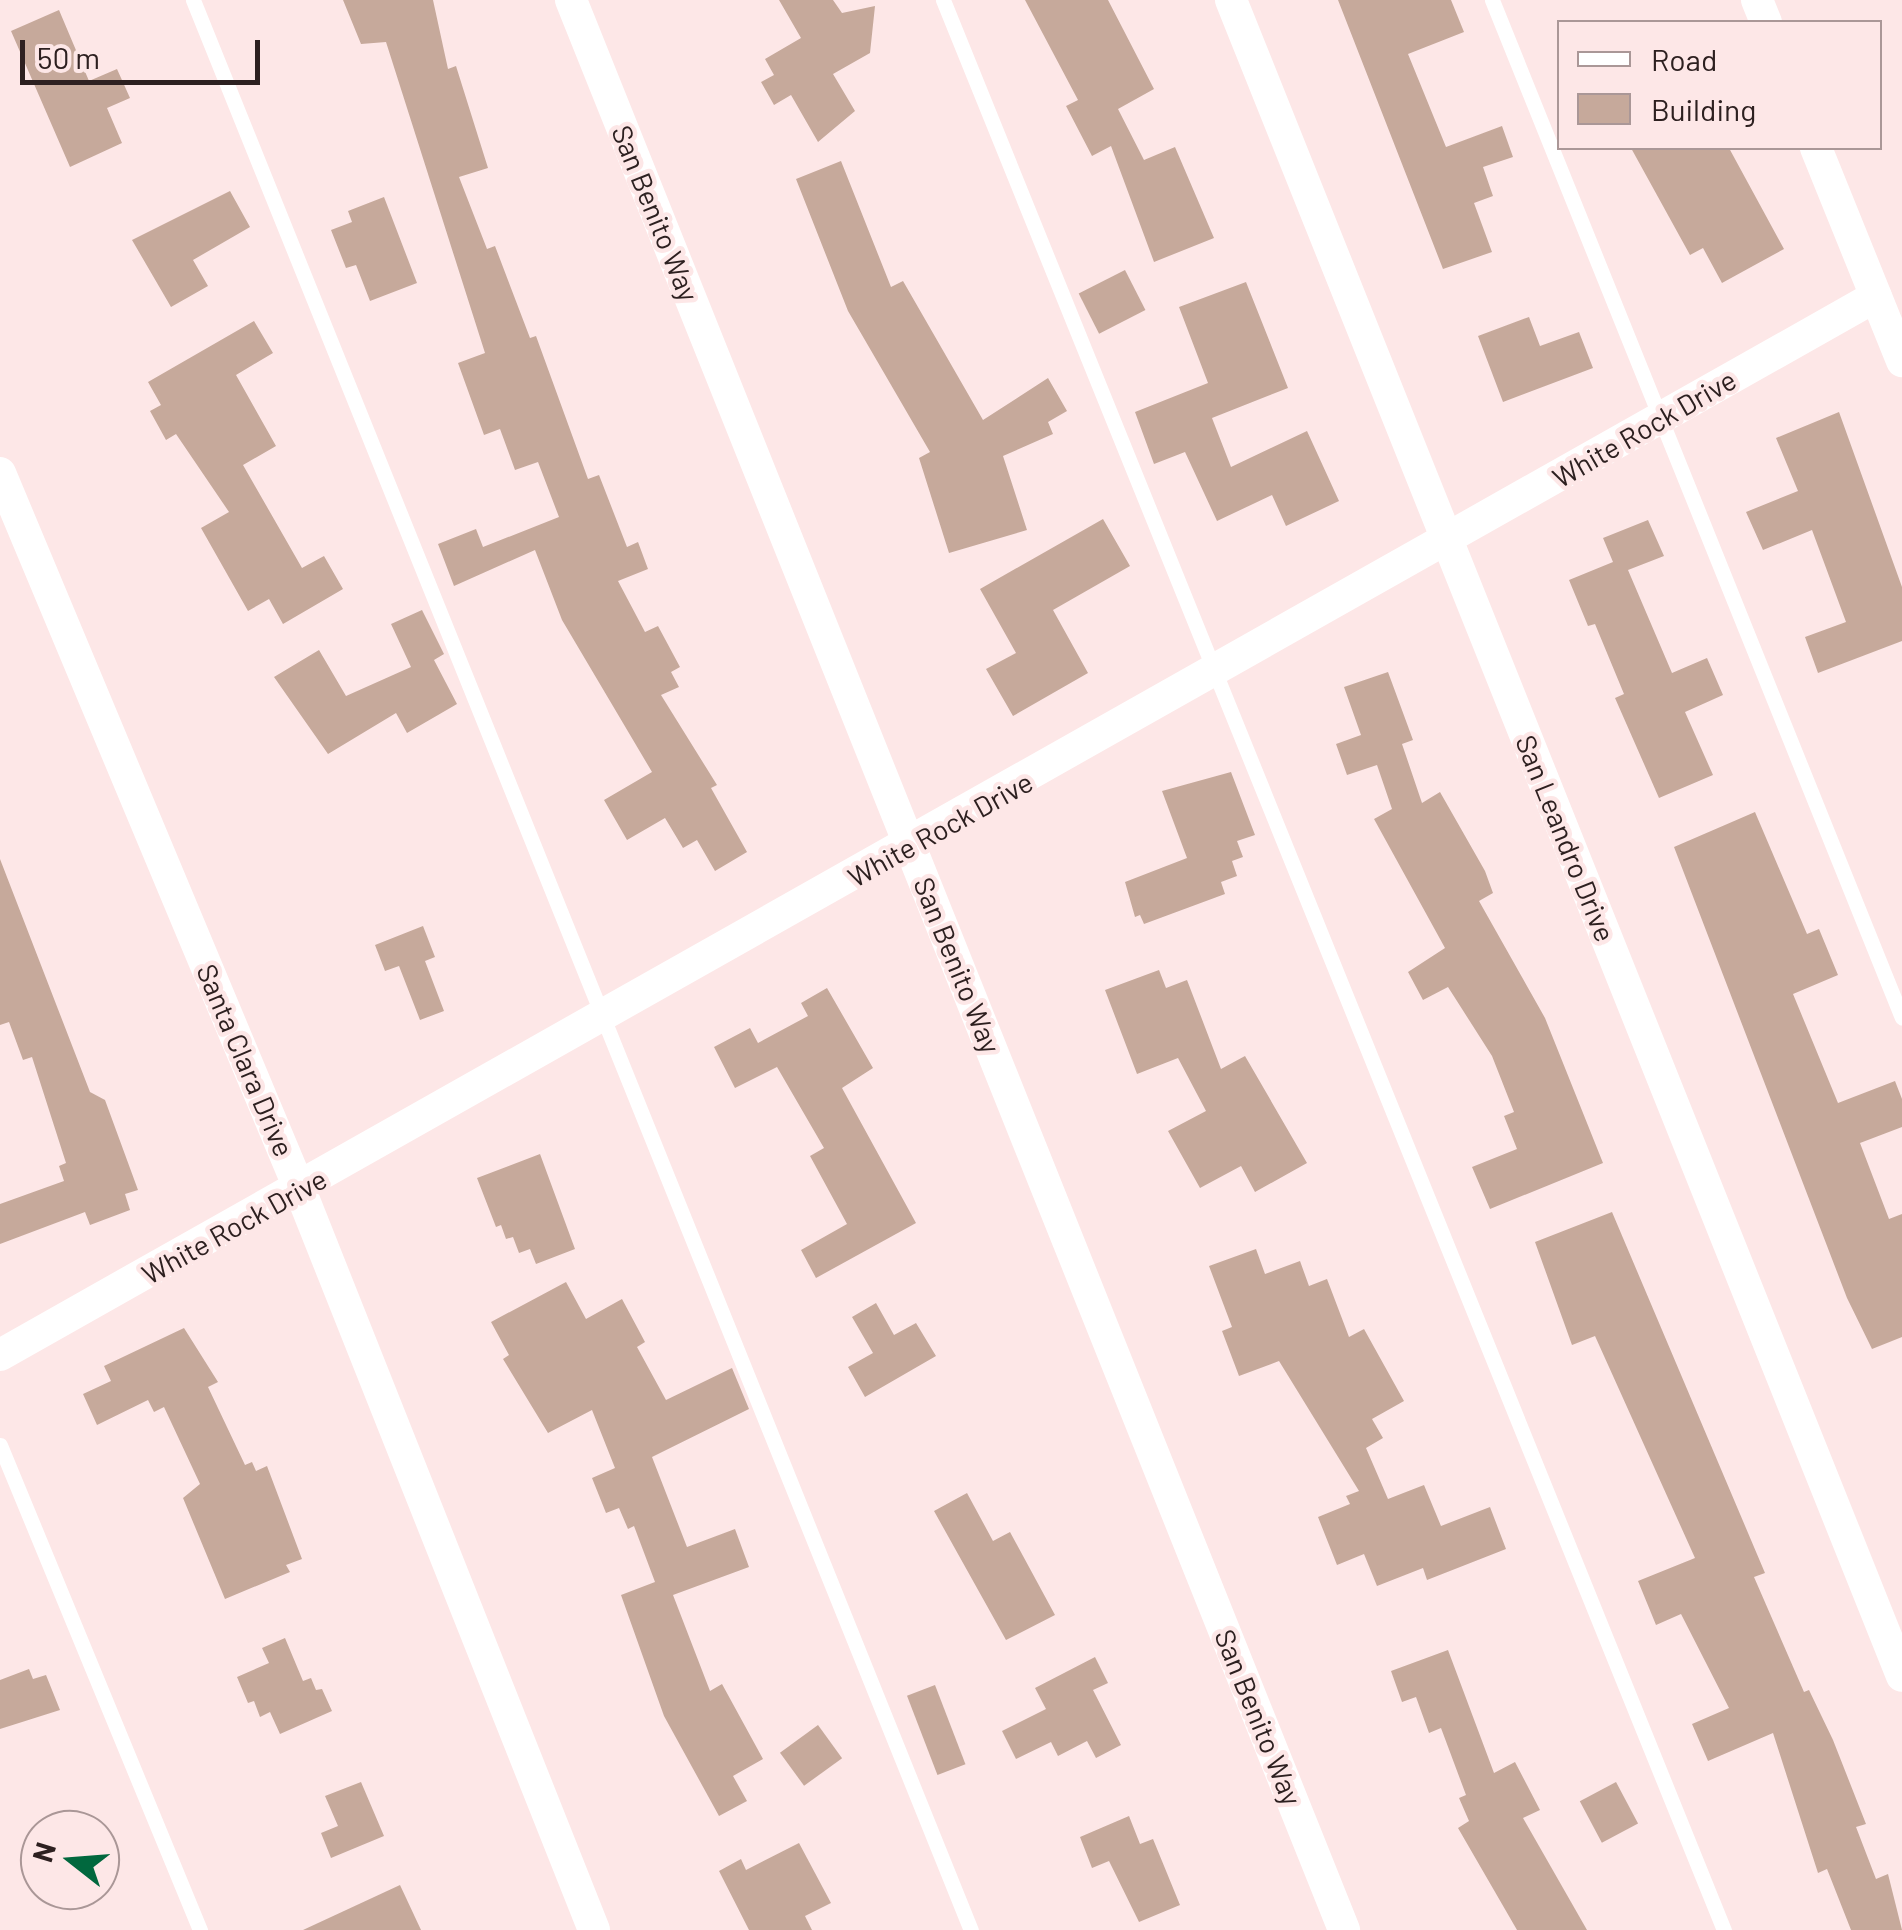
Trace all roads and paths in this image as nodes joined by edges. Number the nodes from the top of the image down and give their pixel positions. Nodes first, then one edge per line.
1 (193, 0) edge
2 (571, 0) edge
3 (943, 0) edge
4 (1231, 0) edge
5 (1492, 0) edge
6 (1817, 150) edge
7 (1876, 296) junction
8 (1902, 360) edge
9 (1660, 417) junction
10 (0, 473) edge
11 (1447, 542) junction
12 (1216, 672) junction
13 (910, 846) junction
14 (601, 1018) junction
15 (1902, 1018) edge
16 (300, 1190) junction
17 (0, 1355) edge
18 (0, 1445) edge
19 (1902, 1676) edge
20 (200, 1930) edge
21 (594, 1930) edge
22 (971, 1930) edge
23 (1344, 1930) edge
24 (1724, 1930) edge

1 - 14 lane
2 - 13 street, San Benito Way
3 - 12 lane
4 - 11 street, San Leandro Drive
5 - 9 lane
6 - 7 street
7 - 8 street
7 - 9 street, White Rock Drive
9 - 11 street, White Rock Drive
9 - 15 lane
10 - 16 street, Santa Clara Drive
11 - 12 street, White Rock Drive
11 - 19 street, San Leandro Drive
12 - 13 street, White Rock Drive
12 - 24 lane
13 - 14 street, White Rock Drive
13 - 23 street, San Benito Way
14 - 16 street, White Rock Drive
14 - 22 lane
16 - 17 street, White Rock Drive
16 - 21 street, Santa Clara Drive
18 - 20 lane

